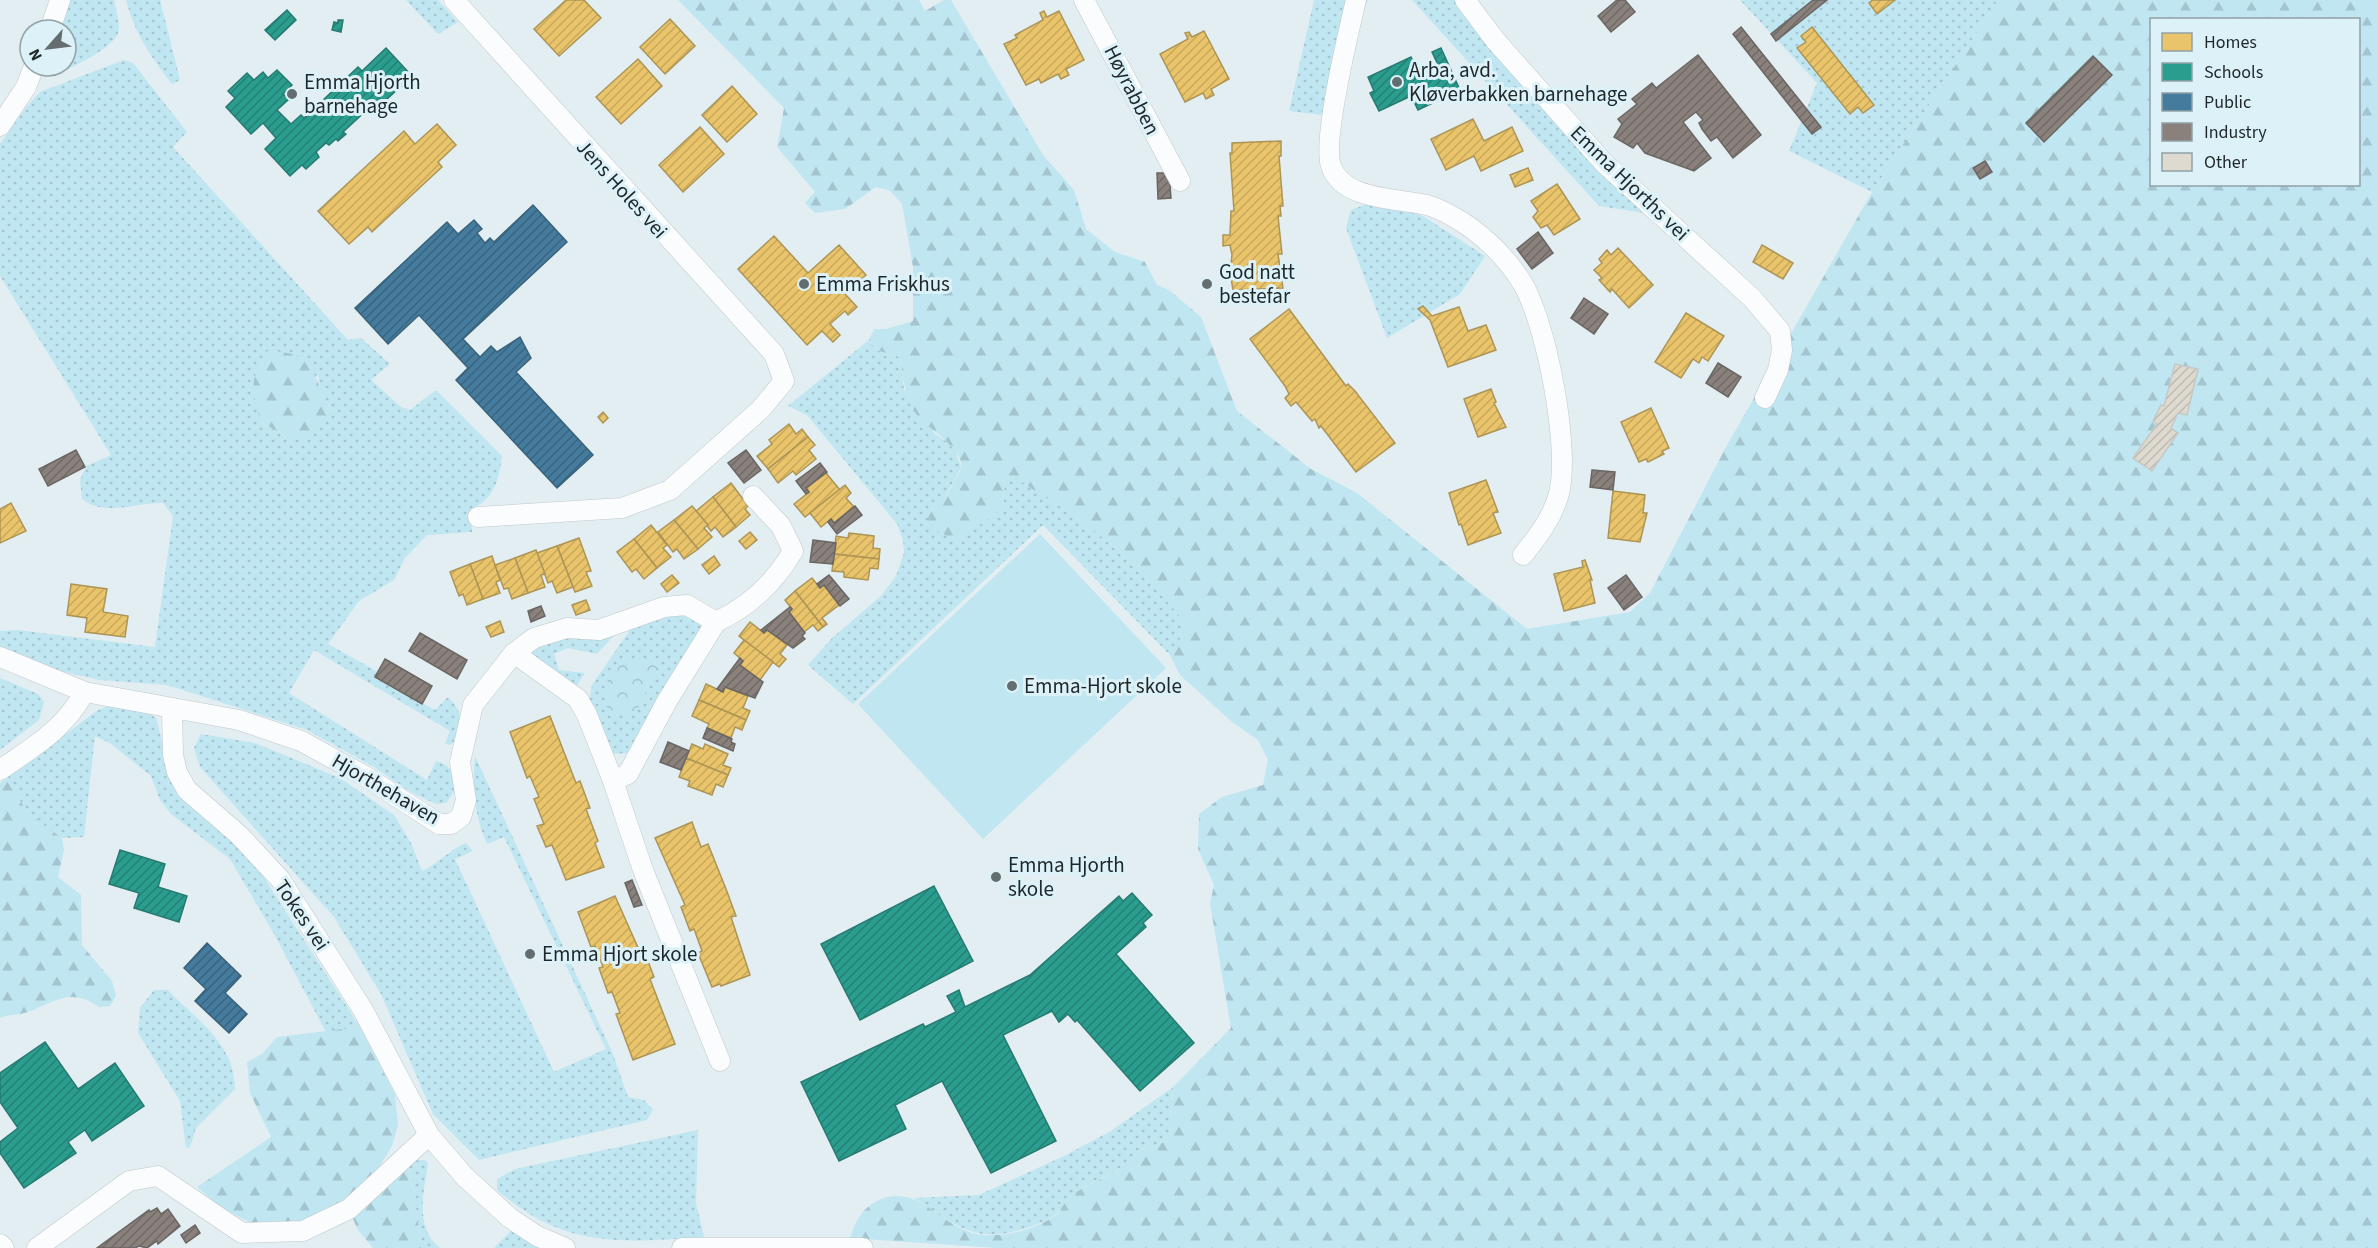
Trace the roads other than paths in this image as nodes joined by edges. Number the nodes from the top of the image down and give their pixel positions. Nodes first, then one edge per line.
1 (60, 0) edge
2 (453, 0) edge
3 (1084, 0) edge
4 (1356, 0) edge
5 (1465, 0) edge
6 (54, 18) edge
7 (29, 78) edge
8 (0, 126) edge
9 (1180, 180) dead end
10 (1765, 398) dead end
11 (753, 496) dead end
12 (478, 517) dead end
13 (1523, 555) dead end
14 (716, 622) junction
15 (514, 653) junction
16 (0, 657) edge
17 (86, 692) junction
18 (172, 710) junction
19 (0, 770) edge
20 (613, 781) junction
21 (720, 1061) dead end
22 (429, 1135) junction
23 (0, 1244) edge
24 (4, 1248) edge
25 (37, 1248) edge
26 (565, 1248) edge
27 (682, 1248) edge
28 (863, 1248) edge

1 - 6 street
2 - 12 street, Jens Holes vei
3 - 9 street, Høyrabben
4 - 13 street
5 - 10 street, Emma Hjorths vei
7 - 8 street
11 - 14 street
14 - 15 street, Hjorthehaven
14 - 20 street
15 - 18 street, Hjorthehaven
15 - 20 street
16 - 17 street
17 - 18 street
17 - 19 street
18 - 22 street, Tokes vei
20 - 21 street
22 - 25 street
22 - 26 street, Tokes vei
23 - 24 street
27 - 28 street

